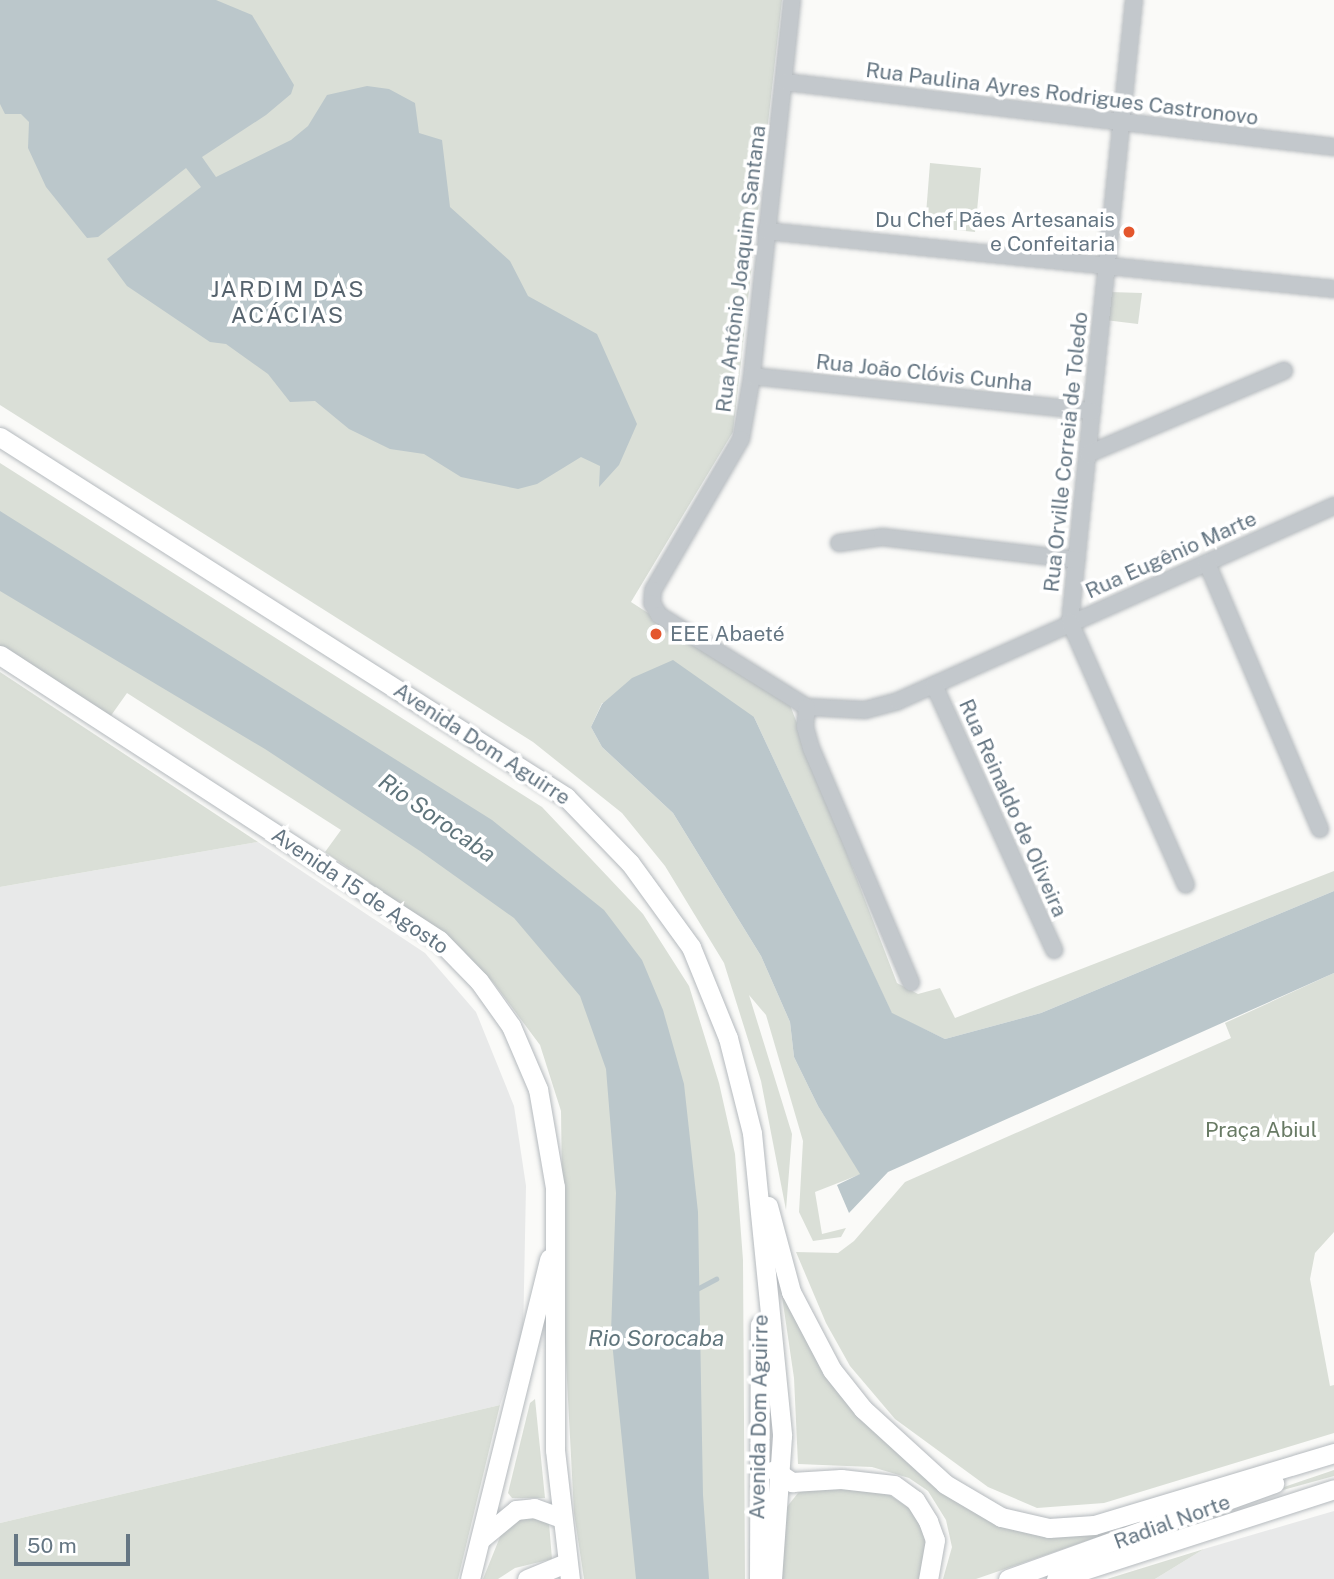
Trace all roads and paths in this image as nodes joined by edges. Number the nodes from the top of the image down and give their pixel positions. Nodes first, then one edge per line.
1 (792, 0) edge
2 (1134, 0) edge
3 (785, 82) junction
4 (1121, 122) junction
5 (1334, 148) edge
6 (766, 231) junction
7 (1107, 266) junction
8 (1334, 289) edge
9 (1284, 371) dead end
10 (752, 376) junction
11 (1092, 411) junction
12 (0, 437) edge
13 (1088, 454) junction
14 (1334, 506) edge
15 (839, 543) dead end
16 (1077, 560) junction
17 (1207, 563) junction
18 (652, 603) joint
19 (1070, 622) junction
20 (0, 655) edge
21 (934, 685) junction
22 (807, 707) junction
23 (1320, 829) dead end
24 (1186, 886) dead end
25 (1054, 950) dead end
26 (911, 983) dead end
27 (752, 1133) junction
28 (556, 1235) junction
29 (761, 1255) junction
30 (759, 1394) junction
31 (1334, 1453) edge
32 (1334, 1460) edge
33 (780, 1477) junction
34 (817, 1479) junction
35 (1334, 1489) edge
36 (777, 1506) junction
37 (562, 1518) junction
38 (482, 1538) junction
39 (568, 1571) edge
40 (1075, 1575) edge
41 (470, 1579) edge
42 (527, 1579) edge
43 (759, 1579) edge
44 (772, 1579) edge
45 (928, 1579) edge
46 (1008, 1579) edge
47 (1056, 1579) edge

1 - 3 street, Rua Antônio Joaquim Santana
2 - 4 street, Rua Orville Correia de Toledo
3 - 4 street, Rua Paulina Ayres Rodrigues Castronovo
3 - 6 street, Rua Antônio Joaquim Santana
4 - 5 street, Rua Paulina Ayres Rodrigues Castronovo
4 - 7 street, Rua Orville Correia de Toledo
6 - 7 street
6 - 10 street, Rua Antônio Joaquim Santana
7 - 8 street
7 - 11 street, Rua Orville Correia de Toledo
9 - 13 street
10 - 11 street, Rua João Clóvis Cunha
10 - 18 street, Rua Antônio Joaquim Santana
11 - 13 street, Rua Orville Correia de Toledo
12 - 27 main road, Avenida Dom Aguirre
13 - 16 street, Rua Orville Correia de Toledo
14 - 17 street, Rua Eugênio Marte
15 - 16 street
16 - 19 street, Rua Orville Correia de Toledo
17 - 19 street, Rua Eugênio Marte
17 - 23 street
18 - 22 street, Rua Eugênio Marte
19 - 21 street, Rua Eugênio Marte
19 - 24 street, Rua Orville Correia de Toledo
20 - 28 main road, Avenida 15 de Agosto
21 - 22 street, Rua Eugênio Marte
21 - 25 street, Rua Reinaldo de Oliveira
22 - 26 street
27 - 29 main road, Avenida Dom Aguirre
27 - 31 main road
28 - 37 main road, Avenida 15 de Agosto
28 - 38 main road
29 - 30 main road, Avenida Dom Aguirre
29 - 33 main road, Avenida Dom Aguirre
30 - 33 main road
30 - 43 main road, Avenida Dom Aguirre
32 - 46 main road, Radial Norte
33 - 34 main road
33 - 36 main road, Avenida Dom Aguirre
34 - 36 main road
34 - 45 main road
35 - 40 main road, Radial Norte
36 - 44 main road, Avenida Dom Aguirre
37 - 38 main road
37 - 39 main road, Avenida 15 de Agosto
38 - 41 main road
39 - 42 main road
40 - 47 main road, Radial Norte

